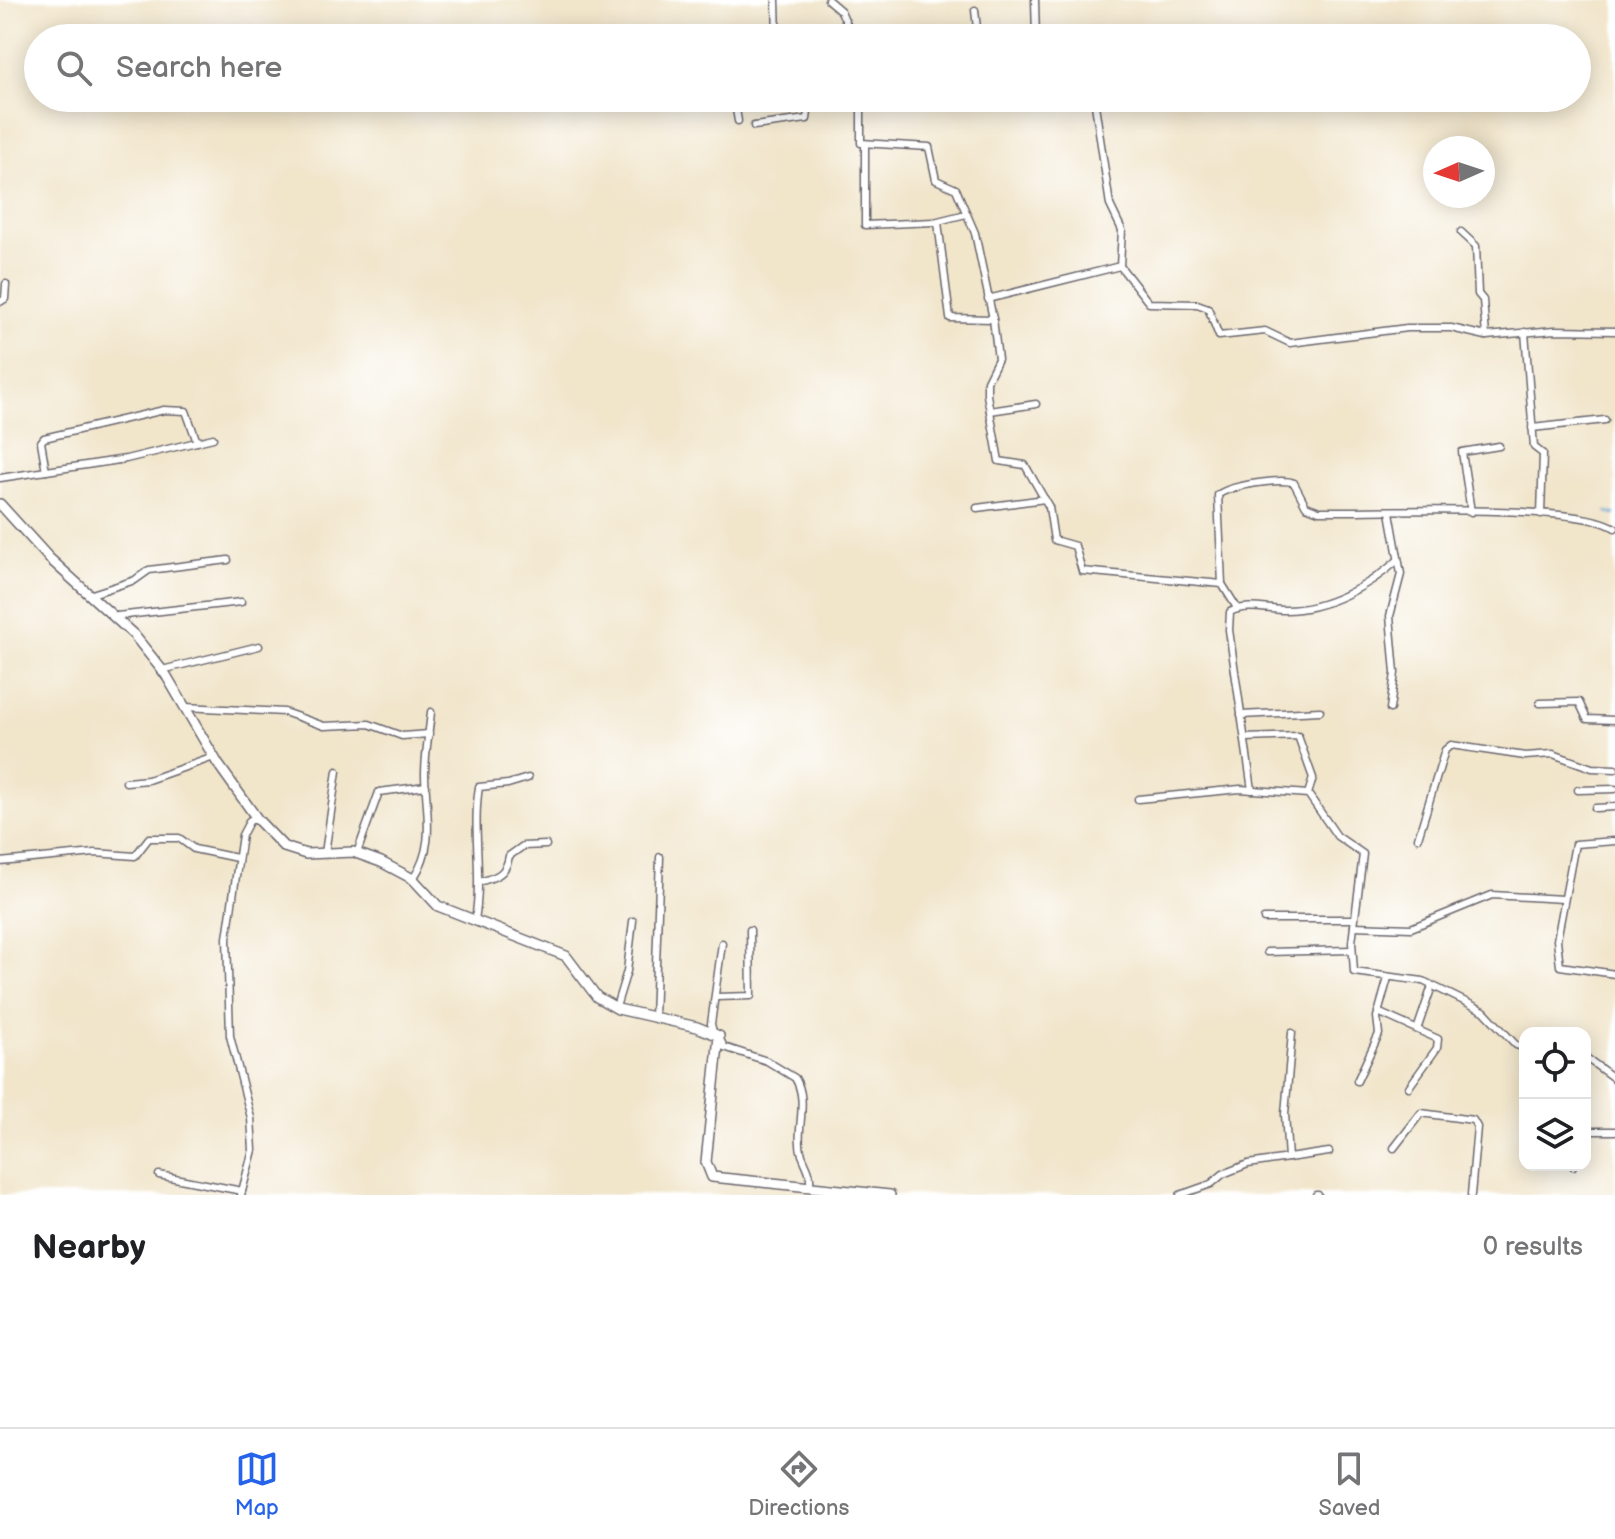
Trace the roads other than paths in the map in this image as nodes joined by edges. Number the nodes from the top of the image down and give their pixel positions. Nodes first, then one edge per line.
1 (776, 0) edge
2 (828, 0) edge
3 (1035, 0) edge
4 (975, 10) dead end
5 (777, 24) edge
6 (847, 24) edge
7 (976, 24) edge
8 (1036, 24) edge
9 (736, 112) edge
10 (808, 112) edge
11 (861, 112) edge
12 (1096, 112) edge
13 (738, 121) dead end
14 (754, 126) dead end
15 (865, 144) junction
16 (966, 214) junction
17 (938, 222) junction
18 (1461, 232) dead end
19 (1120, 266) junction
20 (6, 284) dead end
21 (988, 299) junction
22 (0, 302) edge
23 (993, 319) junction
24 (1615, 331) edge
25 (1525, 332) junction
26 (1486, 336) junction
27 (1036, 404) dead end
28 (990, 411) junction
29 (1605, 420) dead end
30 (1532, 428) junction
31 (213, 438) dead end
32 (197, 442) junction
33 (1499, 446) dead end
34 (46, 471) junction
35 (0, 478) edge
36 (1045, 499) junction
37 (977, 508) dead end
38 (2, 509) edge
39 (1390, 512) junction
40 (1471, 512) junction
41 (1541, 514) junction
42 (1615, 528) edge
43 (228, 560) dead end
44 (1394, 563) junction
45 (1222, 584) junction
46 (92, 594) junction
47 (241, 602) dead end
48 (1237, 608) junction
49 (117, 616) junction
50 (259, 646) dead end
51 (162, 670) junction
52 (1540, 703) dead end
53 (185, 707) junction
54 (1390, 709) dead end
55 (1320, 711) dead end
56 (431, 712) dead end
57 (1241, 715) junction
58 (1615, 720) edge
59 (429, 734) junction
60 (1245, 738) junction
61 (214, 757) junction
62 (1615, 769) edge
63 (337, 771) dead end
64 (528, 778) dead end
65 (126, 782) dead end
66 (426, 786) junction
67 (1615, 789) edge
68 (1252, 790) junction
69 (1578, 790) dead end
70 (1308, 794) junction
71 (1138, 799) dead end
72 (1615, 807) edge
73 (1595, 808) dead end
74 (258, 820) junction
75 (1418, 838) dead end
76 (1615, 841) edge
77 (546, 845) dead end
78 (325, 853) junction
79 (357, 853) junction
80 (660, 857) dead end
81 (237, 858) junction
82 (0, 862) edge
83 (413, 879) junction
84 (479, 882) junction
85 (1563, 899) junction
86 (1264, 919) dead end
87 (475, 920) junction
88 (633, 921) dead end
89 (1354, 922) junction
90 (750, 930) dead end
91 (722, 943) dead end
92 (1352, 950) junction
93 (1267, 952) dead end
94 (1615, 974) edge
95 (1388, 978) junction
96 (1432, 986) junction
97 (716, 997) junction
98 (616, 1007) junction
99 (1378, 1012) junction
100 (654, 1018) junction
101 (1418, 1027) junction
102 (713, 1032) junction
103 (1292, 1033) dead end
104 (721, 1041) junction
105 (1519, 1046) edge
106 (1591, 1061) edge
107 (1615, 1079) edge
108 (1357, 1081) dead end
109 (1409, 1087) dead end
110 (1591, 1131) edge
111 (1615, 1131) edge
112 (1394, 1148) dead end
113 (1329, 1152) dead end
114 (1288, 1158) junction
115 (159, 1175) dead end
116 (1211, 1184) junction
117 (810, 1186) junction
118 (242, 1193) edge
119 (890, 1195) edge
120 (1180, 1195) edge
121 (1213, 1195) edge
122 (1471, 1195) edge

1 - 5 street
2 - 6 street
3 - 8 street
4 - 7 street
9 - 13 street
10 - 14 street
11 - 15 street
12 - 19 street
15 - 16 street
15 - 17 street
16 - 17 street
16 - 21 street
17 - 23 street
18 - 26 street
19 - 21 street
19 - 26 street
20 - 22 street
21 - 23 street
23 - 28 street
24 - 25 street
25 - 26 street
25 - 30 street
27 - 28 street
28 - 36 street
29 - 30 street
30 - 41 street
31 - 32 street
32 - 34 street
32 - 34 street
33 - 40 street
34 - 35 street
36 - 37 street
36 - 45 street
38 - 46 street
39 - 40 street
39 - 44 street
39 - 45 street
40 - 41 street
41 - 42 street
43 - 46 street
44 - 48 street
44 - 54 street
45 - 48 street
46 - 49 street
47 - 49 street
48 - 57 street
49 - 51 street
50 - 51 street
51 - 53 street
52 - 58 street
53 - 59 street
53 - 61 street
55 - 57 street
56 - 59 street
57 - 60 street
59 - 66 street
60 - 68 street
60 - 70 street
61 - 65 street
61 - 74 street
62 - 75 street
63 - 78 street
64 - 84 street
66 - 79 street
66 - 83 street
67 - 69 street
68 - 70 street
68 - 71 street
70 - 89 street
72 - 73 street
74 - 78 street
74 - 81 street
76 - 85 street
77 - 84 street
78 - 79 street
79 - 83 street
80 - 100 street
81 - 82 street
81 - 118 street
83 - 87 street
84 - 87 street
85 - 89 street
85 - 94 street
86 - 89 street
87 - 98 street
88 - 98 street
89 - 92 street
90 - 97 street
91 - 97 street
92 - 93 street
92 - 95 street
95 - 96 street
95 - 99 street
96 - 101 street
96 - 105 street
97 - 102 street
98 - 100 street
99 - 101 street
99 - 108 street
100 - 102 street
101 - 109 street
102 - 104 street
103 - 114 street
104 - 117 street
104 - 117 street
106 - 107 street
110 - 111 street
112 - 122 street
113 - 114 street
114 - 116 street
115 - 118 street
116 - 120 street
116 - 121 street
117 - 119 street

